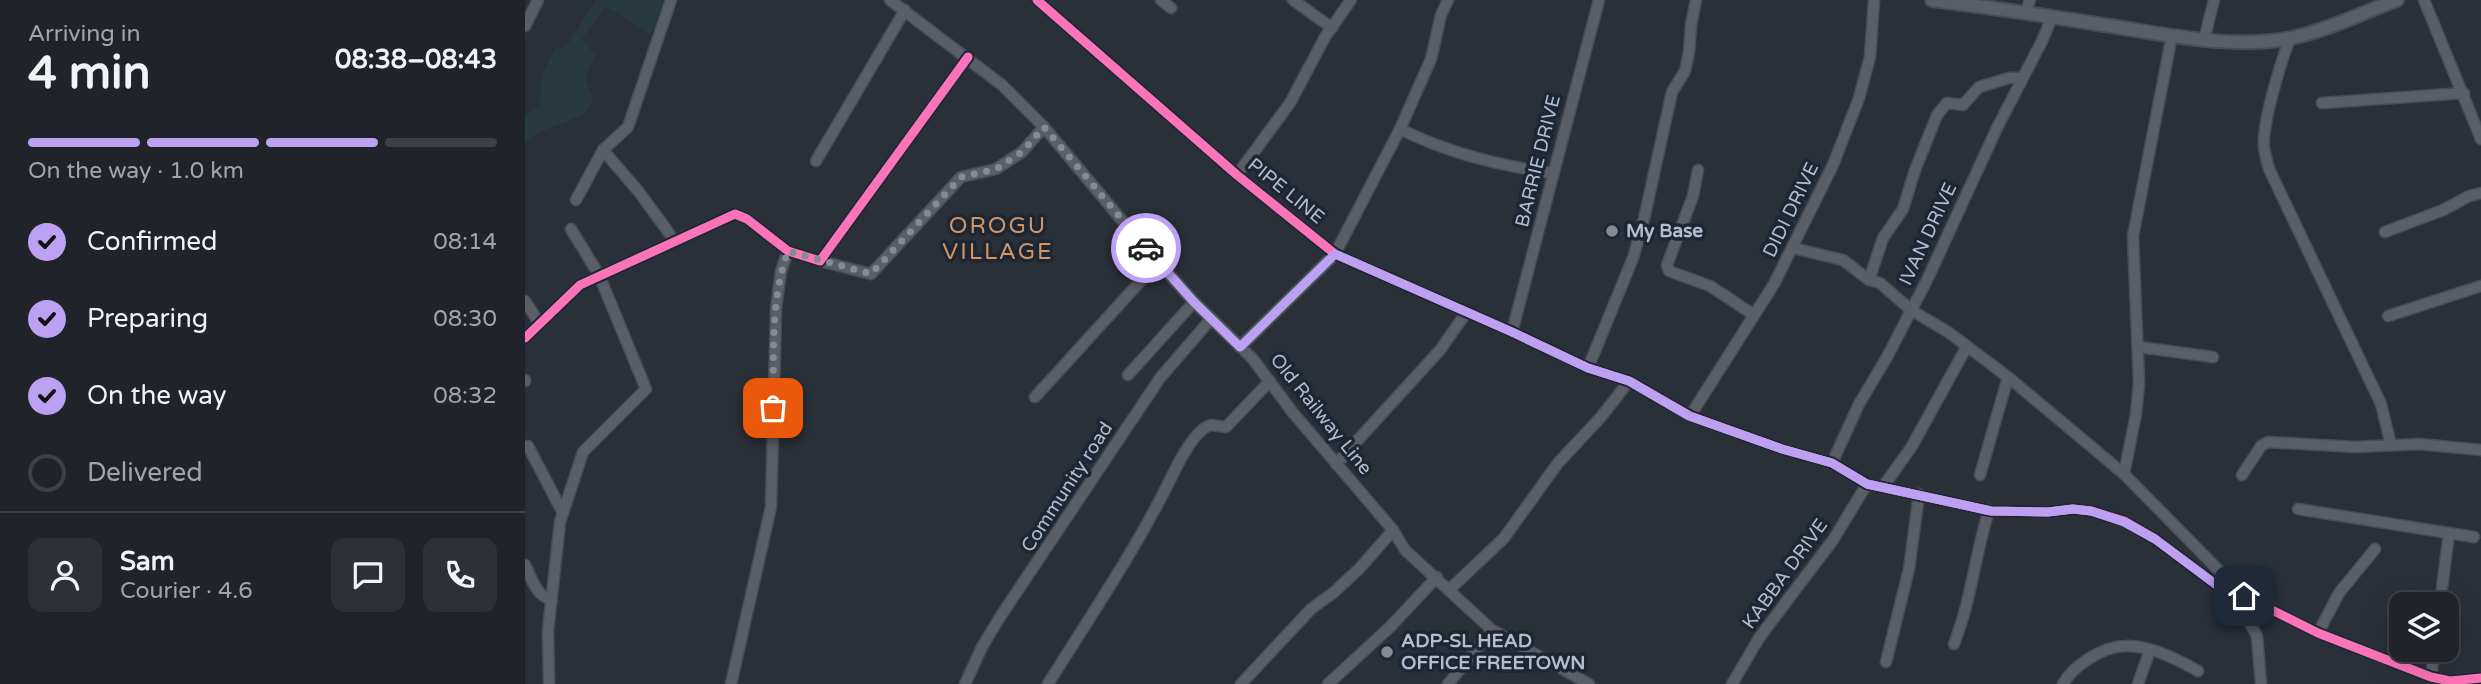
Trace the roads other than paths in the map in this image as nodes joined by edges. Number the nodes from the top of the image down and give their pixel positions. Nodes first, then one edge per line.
1 (538, 0) edge
2 (671, 0) edge
3 (890, 0) edge
4 (1037, 0) edge
5 (1161, 0) edge
6 (1293, 0) edge
7 (1352, 0) edge
8 (1448, 0) edge
9 (1599, 0) edge
10 (1696, 0) edge
11 (1874, 0) edge
12 (1932, 0) edge
13 (2214, 0) edge
14 (2397, 0) edge
15 (2424, 0) edge
16 (2028, 6) edge
17 (1171, 8) dead end
18 (905, 10) junction
19 (2052, 17) junction
20 (525, 26) edge
21 (1332, 28) junction
22 (2172, 35) junction
23 (2290, 38) junction
24 (2204, 40) junction
25 (968, 57) junction
26 (2022, 78) junction
27 (2464, 93) junction
28 (2322, 103) dead end
29 (1044, 127) junction
30 (1400, 129) junction
31 (2481, 139) edge
32 (603, 150) junction
33 (816, 161) dead end
34 (1698, 170) dead end
35 (1552, 173) junction
36 (1237, 175) junction
37 (2481, 192) edge
38 (576, 200) dead end
39 (572, 229) dead end
40 (2385, 232) dead end
41 (674, 240) junction
42 (1793, 248) junction
43 (788, 251) junction
44 (1335, 254) junction
45 (820, 261) junction
46 (1159, 261) junction
47 (599, 275) junction
48 (1869, 280) junction
49 (2481, 286) edge
50 (525, 301) edge
51 (1194, 302) junction
52 (1911, 310) junction
53 (1466, 313) junction
54 (1754, 315) junction
55 (2388, 317) dead end
56 (1211, 319) junction
57 (540, 324) junction
58 (1512, 332) junction
59 (525, 338) edge
60 (1240, 347) junction
61 (2139, 347) junction
62 (1966, 348) junction
63 (2213, 357) dead end
64 (1588, 368) junction
65 (1128, 375) dead end
66 (2008, 377) junction
67 (1629, 381) junction
68 (1270, 382) junction
69 (1035, 397) dead end
70 (1689, 416) junction
71 (2391, 445) junction
72 (529, 446) dead end
73 (2481, 450) edge
74 (1832, 463) junction
75 (1336, 464) junction
76 (2124, 474) junction
77 (1980, 475) dead end
78 (2242, 475) dead end
79 (1867, 484) junction
80 (1883, 487) junction
81 (1919, 494) junction
82 (2298, 509) dead end
83 (1989, 510) junction
84 (563, 513) junction
85 (1394, 530) junction
86 (2449, 533) junction
87 (2474, 537) dead end
88 (2375, 550) dead end
89 (525, 565) edge
90 (1437, 577) junction
91 (1449, 590) junction
92 (2442, 592) edge
93 (2241, 599) junction
94 (552, 600) junction
95 (1492, 630) junction
96 (2318, 633) junction
97 (1954, 644) dead end
98 (2150, 650) junction
99 (1886, 662) dead end
100 (2433, 662) edge
101 (2197, 671) dead end
102 (2431, 677) junction
103 (2481, 678) edge
104 (2450, 682) edge
105 (549, 684) edge
106 (731, 684) edge
107 (965, 684) edge
108 (1048, 684) edge
109 (1241, 684) edge
110 (1328, 684) edge
111 (1448, 684) edge
112 (1589, 684) edge
113 (1732, 684) edge
114 (2063, 684) edge
115 (2138, 684) edge
116 (2261, 684) edge

1 - 20 street
2 - 32 street
3 - 18 street, Old Railway Line
4 - 36 street, PIPE LINE
5 - 17 street
6 - 21 street
7 - 21 street
8 - 30 street
9 - 35 street, BARRIE DRIVE
10 - 64 street
11 - 42 street, DIDI DRIVE
12 - 16 street
13 - 24 street
14 - 23 street
15 - 27 street
16 - 19 street
18 - 25 street, Old Railway Line
18 - 33 street
19 - 22 street
19 - 26 street, IVAN DRIVE
21 - 36 street
22 - 24 street
22 - 61 street
23 - 24 street
23 - 71 street
25 - 29 street, Old Railway Line
25 - 45 street
26 - 48 street
26 - 52 street, IVAN DRIVE
27 - 28 street
27 - 31 street
29 - 45 street
29 - 46 street, Old Railway Line
30 - 35 street
30 - 44 street
32 - 38 street
32 - 41 street
34 - 54 street
35 - 58 street, BARRIE DRIVE
36 - 44 street, PIPE LINE
37 - 40 street
39 - 47 street
41 - 43 street
41 - 47 street
42 - 48 street
42 - 54 street, DIDI DRIVE
43 - 45 street
43 - 106 street
44 - 53 street, PIPE LINE
44 - 60 street
46 - 51 street, Old Railway Line
46 - 69 street
47 - 57 street
47 - 84 street
48 - 52 street
49 - 55 street
50 - 57 street
51 - 56 street, Old Railway Line
51 - 65 street
52 - 62 street
52 - 74 street, IVAN DRIVE
53 - 58 street, PIPE LINE
53 - 75 street
54 - 70 street, DIDI DRIVE
56 - 60 street, Old Railway Line
56 - 107 street, Community road
57 - 59 street
58 - 64 street, PIPE LINE
60 - 68 street, Old Railway Line
61 - 63 street
61 - 76 street
62 - 66 street
62 - 80 street
64 - 67 street, PIPE LINE
66 - 76 street
66 - 77 street
67 - 70 street, PIPE LINE
67 - 91 street
68 - 75 street, Old Railway Line
68 - 108 street
70 - 74 street, PIPE LINE
71 - 73 street
71 - 78 street
72 - 84 street
74 - 79 street, PIPE LINE
75 - 85 street, Old Railway Line
76 - 93 street
79 - 80 street, PIPE LINE
79 - 113 street, KABBA DRIVE
80 - 81 street, PIPE LINE
81 - 83 street, PIPE LINE
81 - 99 street
82 - 86 street
83 - 93 street, PIPE LINE
83 - 97 street
84 - 94 street
85 - 90 street, Old Railway Line
85 - 109 street
86 - 87 street
86 - 92 street
88 - 96 street
89 - 94 street
90 - 91 street, Old Railway Line
90 - 110 street
91 - 95 street, Old Railway Line
93 - 96 street, PIPE LINE
93 - 116 street
94 - 105 street
95 - 111 street
95 - 112 street, Old Railway Line
96 - 102 street, PIPE LINE
98 - 101 street
98 - 114 street
98 - 115 street
100 - 102 street
102 - 104 street, PIPE LINE
103 - 104 street, PIPE LINE

